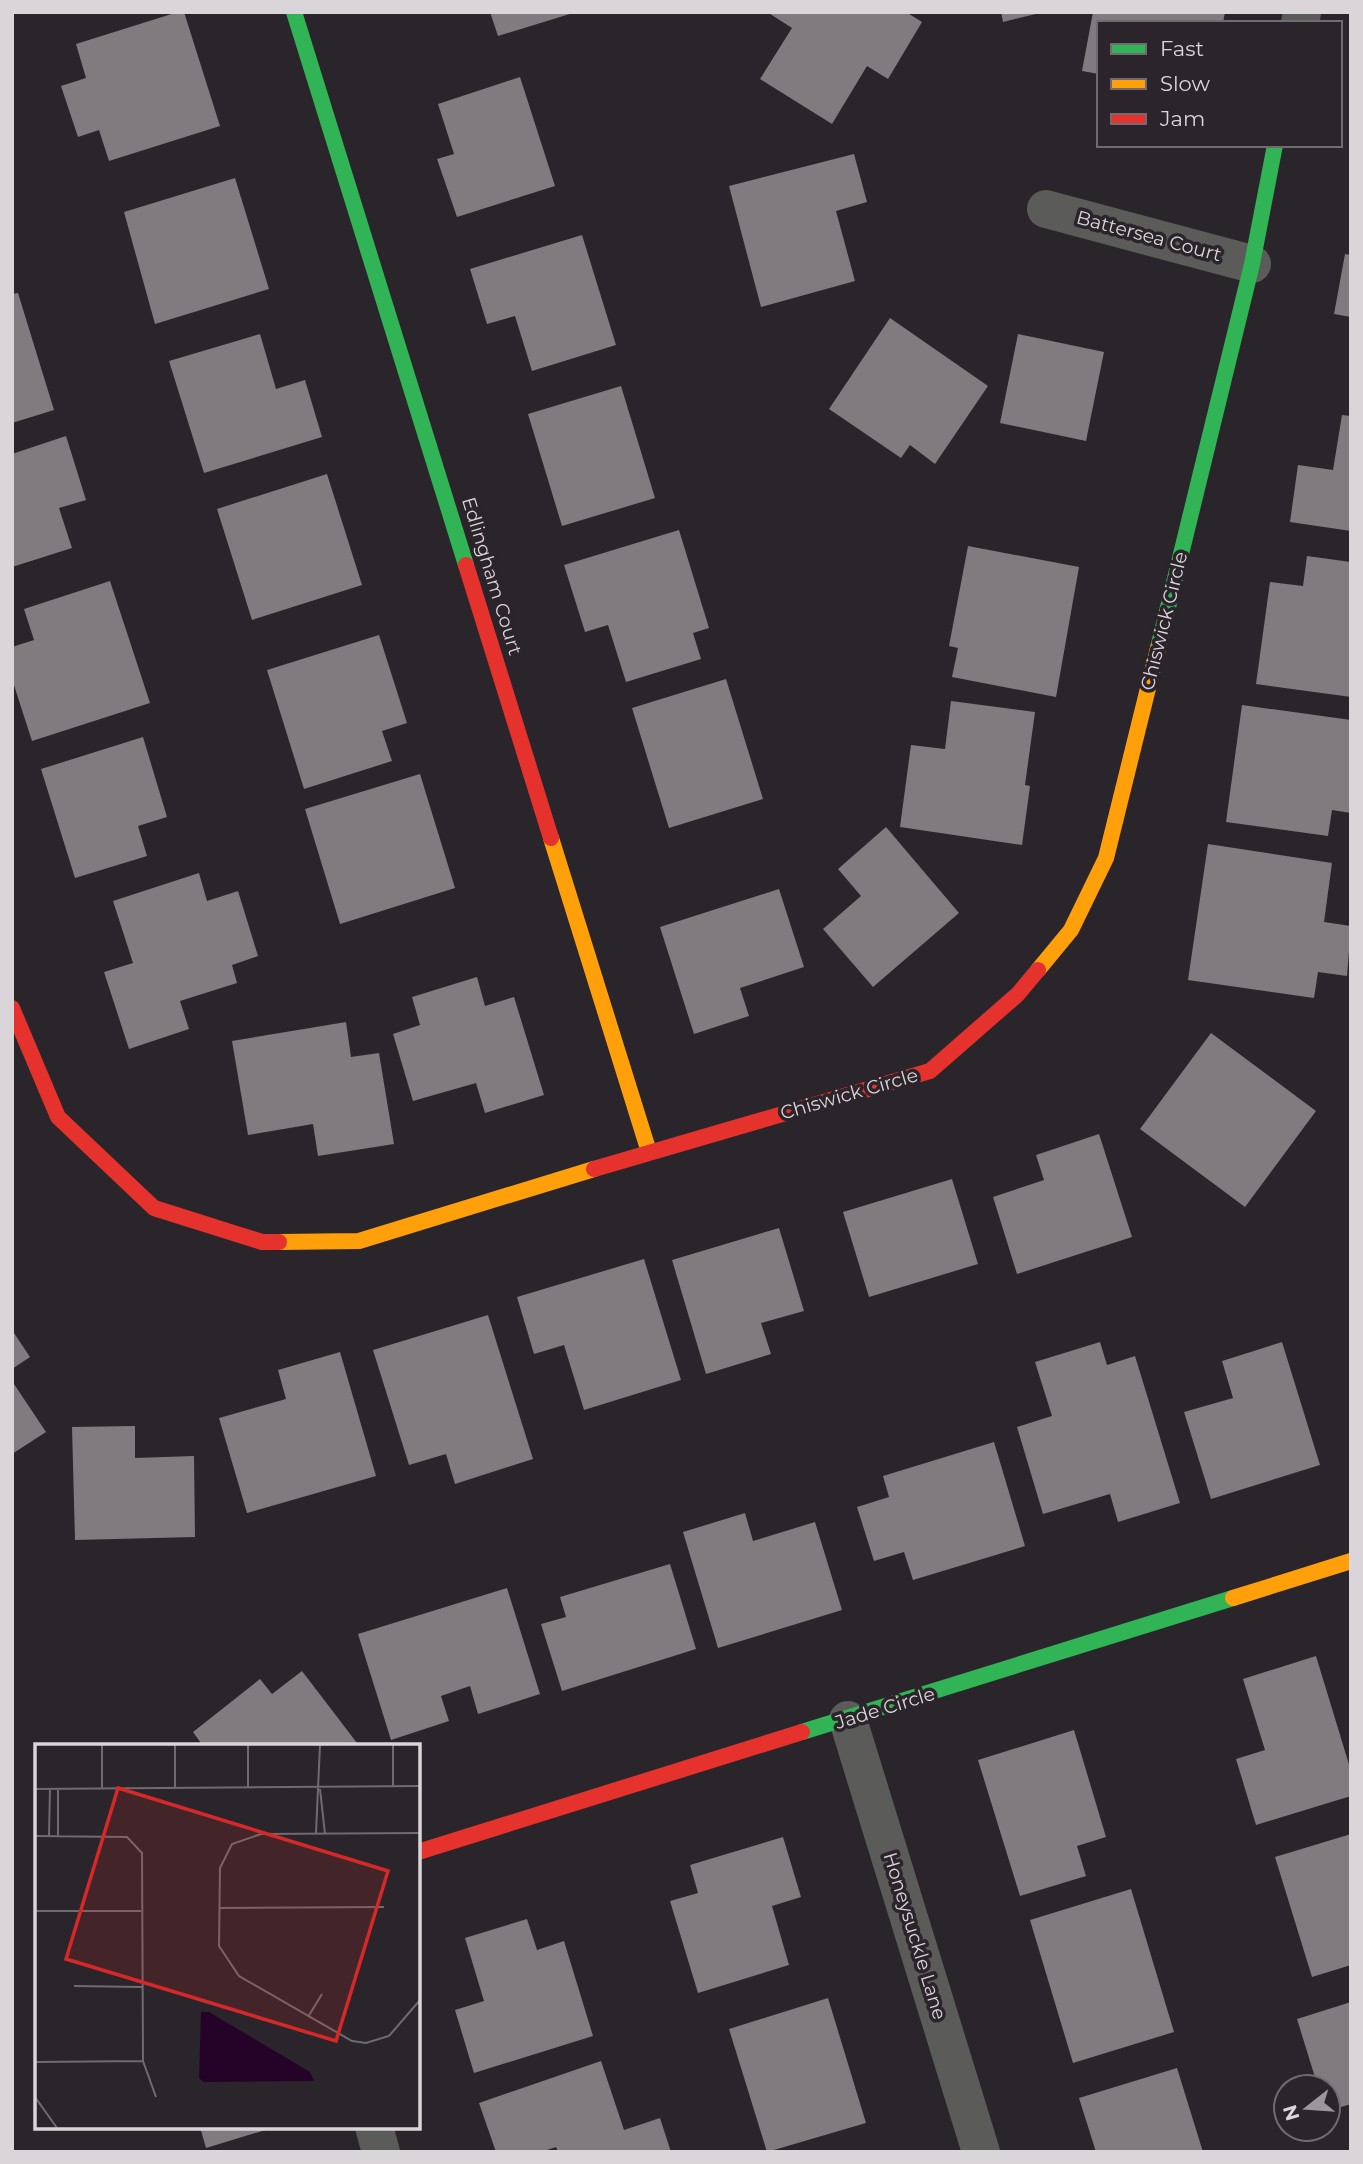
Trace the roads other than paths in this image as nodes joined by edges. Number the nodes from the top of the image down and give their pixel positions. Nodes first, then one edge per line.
1 (294, 12) edge
2 (1275, 147) edge
3 (1046, 209) dead end
4 (1252, 264) junction
5 (12, 1008) edge
6 (649, 1152) junction
7 (1351, 1561) edge
8 (848, 1720) junction
9 (420, 1851) edge
10 (375, 2129) edge
11 (381, 2152) edge
12 (981, 2152) edge

1 - 6 street, Edlingham Court
2 - 4 street, Chiswick Circle
3 - 4 street, Battersea Court
4 - 6 street, Chiswick Circle
5 - 6 street, Chiswick Circle
7 - 8 street, Jade Circle
8 - 9 street, Jade Circle
8 - 12 street, Honeysuckle Lane
10 - 11 street

